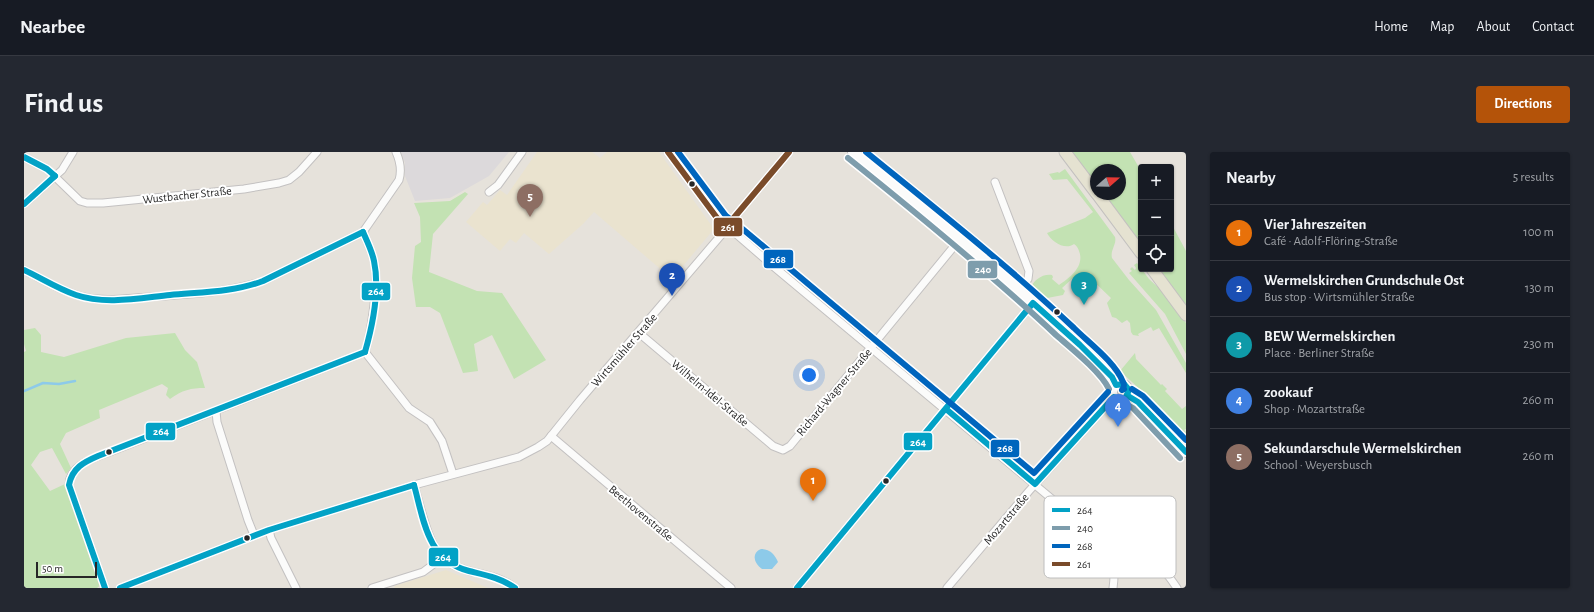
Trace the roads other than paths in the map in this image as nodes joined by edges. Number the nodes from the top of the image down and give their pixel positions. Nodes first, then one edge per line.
1 (73, 152) edge
2 (317, 152) edge
3 (396, 152) edge
4 (522, 152) edge
5 (668, 152) edge
6 (789, 152) edge
7 (853, 152) edge
8 (1065, 152) edge
9 (24, 157) edge
10 (55, 176) junction
11 (995, 182) dead end
12 (1090, 186) edge
13 (489, 192) dead end
14 (1101, 200) edge
15 (24, 204) edge
16 (728, 227) junction
17 (363, 232) junction
18 (960, 239) junction
19 (1138, 249) edge
20 (24, 270) edge
21 (1154, 272) edge
22 (1019, 291) junction
23 (1033, 303) junction
24 (1186, 315) edge
25 (639, 333) junction
26 (871, 347) junction
27 (365, 352) junction
28 (1116, 385) junction
29 (1128, 396) junction
30 (1114, 397) junction
31 (946, 409) junction
32 (216, 411) junction
33 (551, 436) junction
34 (783, 450) joint
35 (1186, 452) edge
36 (453, 474) junction
37 (1035, 484) junction
38 (414, 485) junction
39 (1049, 496) edge
40 (269, 530) junction
41 (254, 535) junction
42 (442, 558) junction
43 (1114, 578) edge
44 (1169, 578) edge
45 (105, 588) edge
46 (120, 588) edge
47 (296, 588) edge
48 (372, 588) edge
49 (515, 588) edge
50 (731, 588) edge
51 (797, 588) edge
52 (947, 588) edge
53 (1113, 588) edge
54 (1177, 588) edge

1 - 10 street
2 - 10 street, Wustbacher Straße
3 - 17 street
4 - 13 street
5 - 16 street
6 - 16 street, Wirtsmühler Straße
7 - 18 main road
8 - 12 main road
9 - 10 street, Wustbacher Straße
10 - 15 street
11 - 22 street
14 - 19 main road
16 - 25 street, Wirtsmühler Straße
16 - 26 street
17 - 20 street
17 - 27 street
18 - 22 main road
18 - 26 street, Richard-Wagner-Straße
21 - 24 main road
22 - 23 main road
23 - 28 main road
23 - 31 street
25 - 33 street, Wirtsmühler Straße
25 - 34 street, Wilhelm-Idel-Straße
26 - 31 street
26 - 34 street, Richard-Wagner-Straße
27 - 32 street
27 - 36 street
28 - 29 main road
28 - 30 main road
29 - 30 main road
29 - 35 main road
30 - 37 street, Mozartstraße
31 - 37 street
31 - 51 street
32 - 41 street
32 - 45 street
33 - 36 street, Wirtsmühler Straße
33 - 50 street, Beethovenstraße
36 - 38 street, Wirtsmühler Straße
37 - 39 street
37 - 52 street, Mozartstraße
38 - 40 street, Wirtsmühler Straße
38 - 42 street
40 - 41 street, Wirtsmühler Straße
40 - 47 street
41 - 46 street, Wirtsmühler Straße
42 - 48 street
42 - 49 street
43 - 53 street
44 - 54 street

